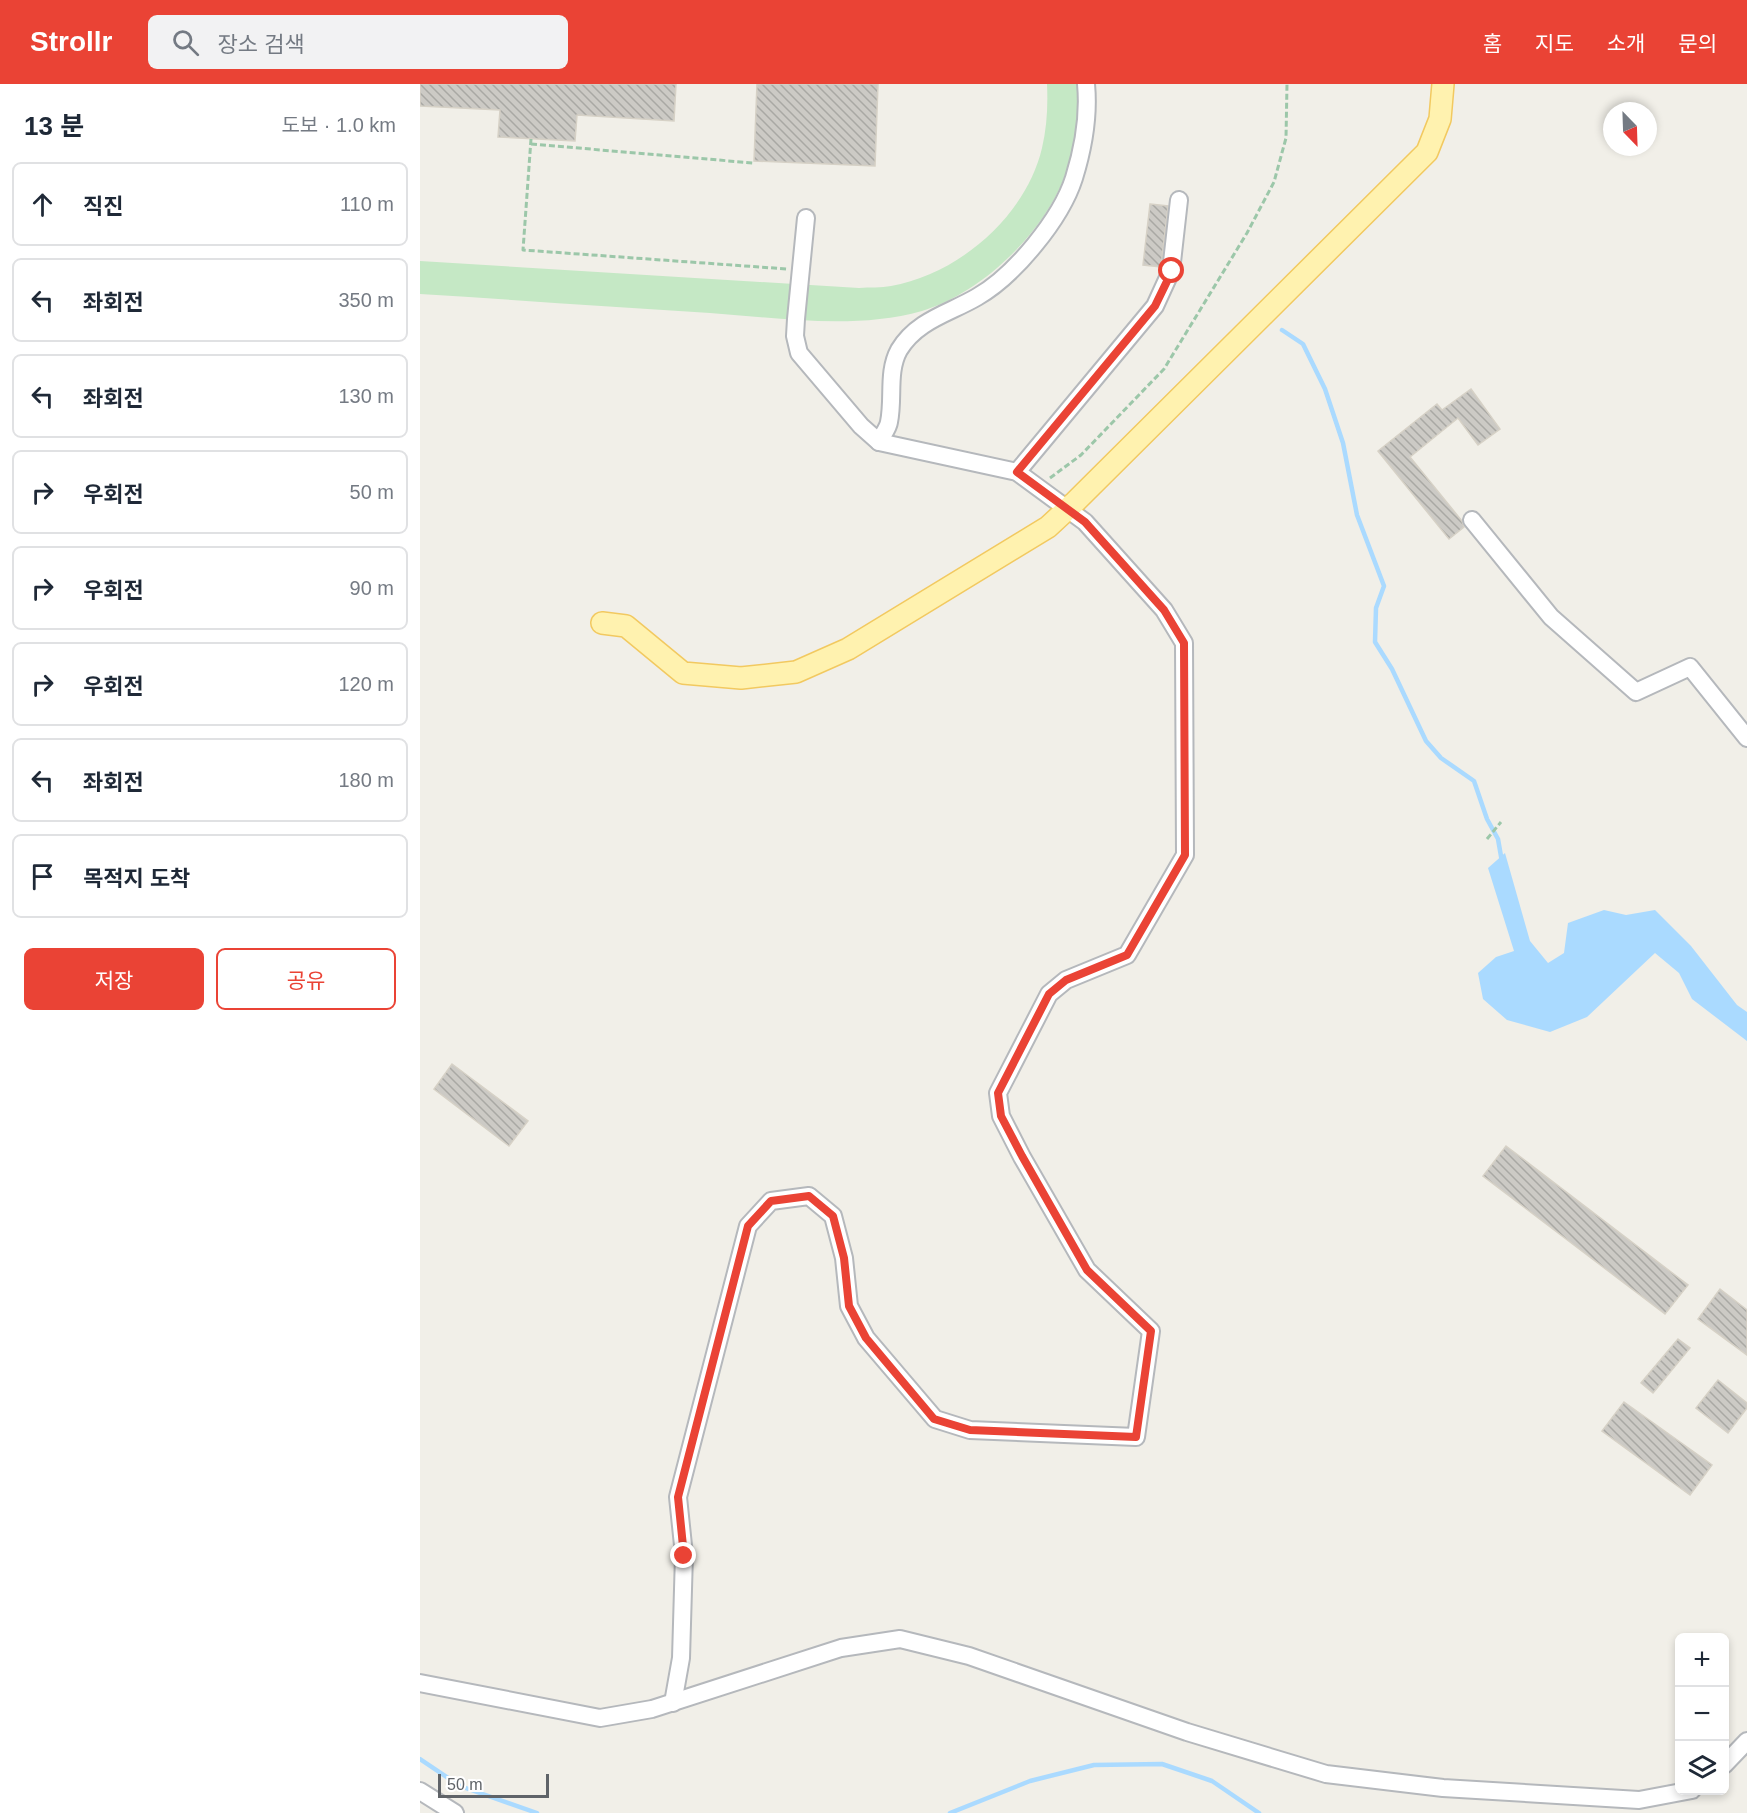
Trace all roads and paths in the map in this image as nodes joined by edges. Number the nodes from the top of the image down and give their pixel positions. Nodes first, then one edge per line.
1 (1086, 84) edge
2 (1287, 84) edge
3 (1443, 84) edge
4 (531, 139) dead end
5 (531, 144) junction
6 (753, 163) dead end
7 (1179, 200) dead end
8 (806, 218) dead end
9 (801, 270) junction
10 (879, 442) junction
11 (1017, 472) junction
12 (1038, 488) junction
13 (1067, 509) junction
14 (1472, 520) dead end
15 (602, 623) dead end
16 (1747, 738) edge
17 (1501, 822) dead end
18 (1487, 839) dead end
19 (420, 1683) edge
20 (673, 1703) junction
21 (1747, 1741) edge
22 (1729, 1761) edge
23 (420, 1791) edge
24 (1675, 1794) edge
25 (455, 1813) edge

1 - 10 street
2 - 12 path
3 - 13 main road
4 - 5 path
5 - 6 path
5 - 9 path
7 - 11 street
8 - 9 street
9 - 10 street
10 - 11 street
11 - 12 street
12 - 13 street
13 - 15 main road
13 - 20 street
14 - 16 street
17 - 18 path
19 - 20 street
20 - 24 street
21 - 22 street
23 - 25 street

